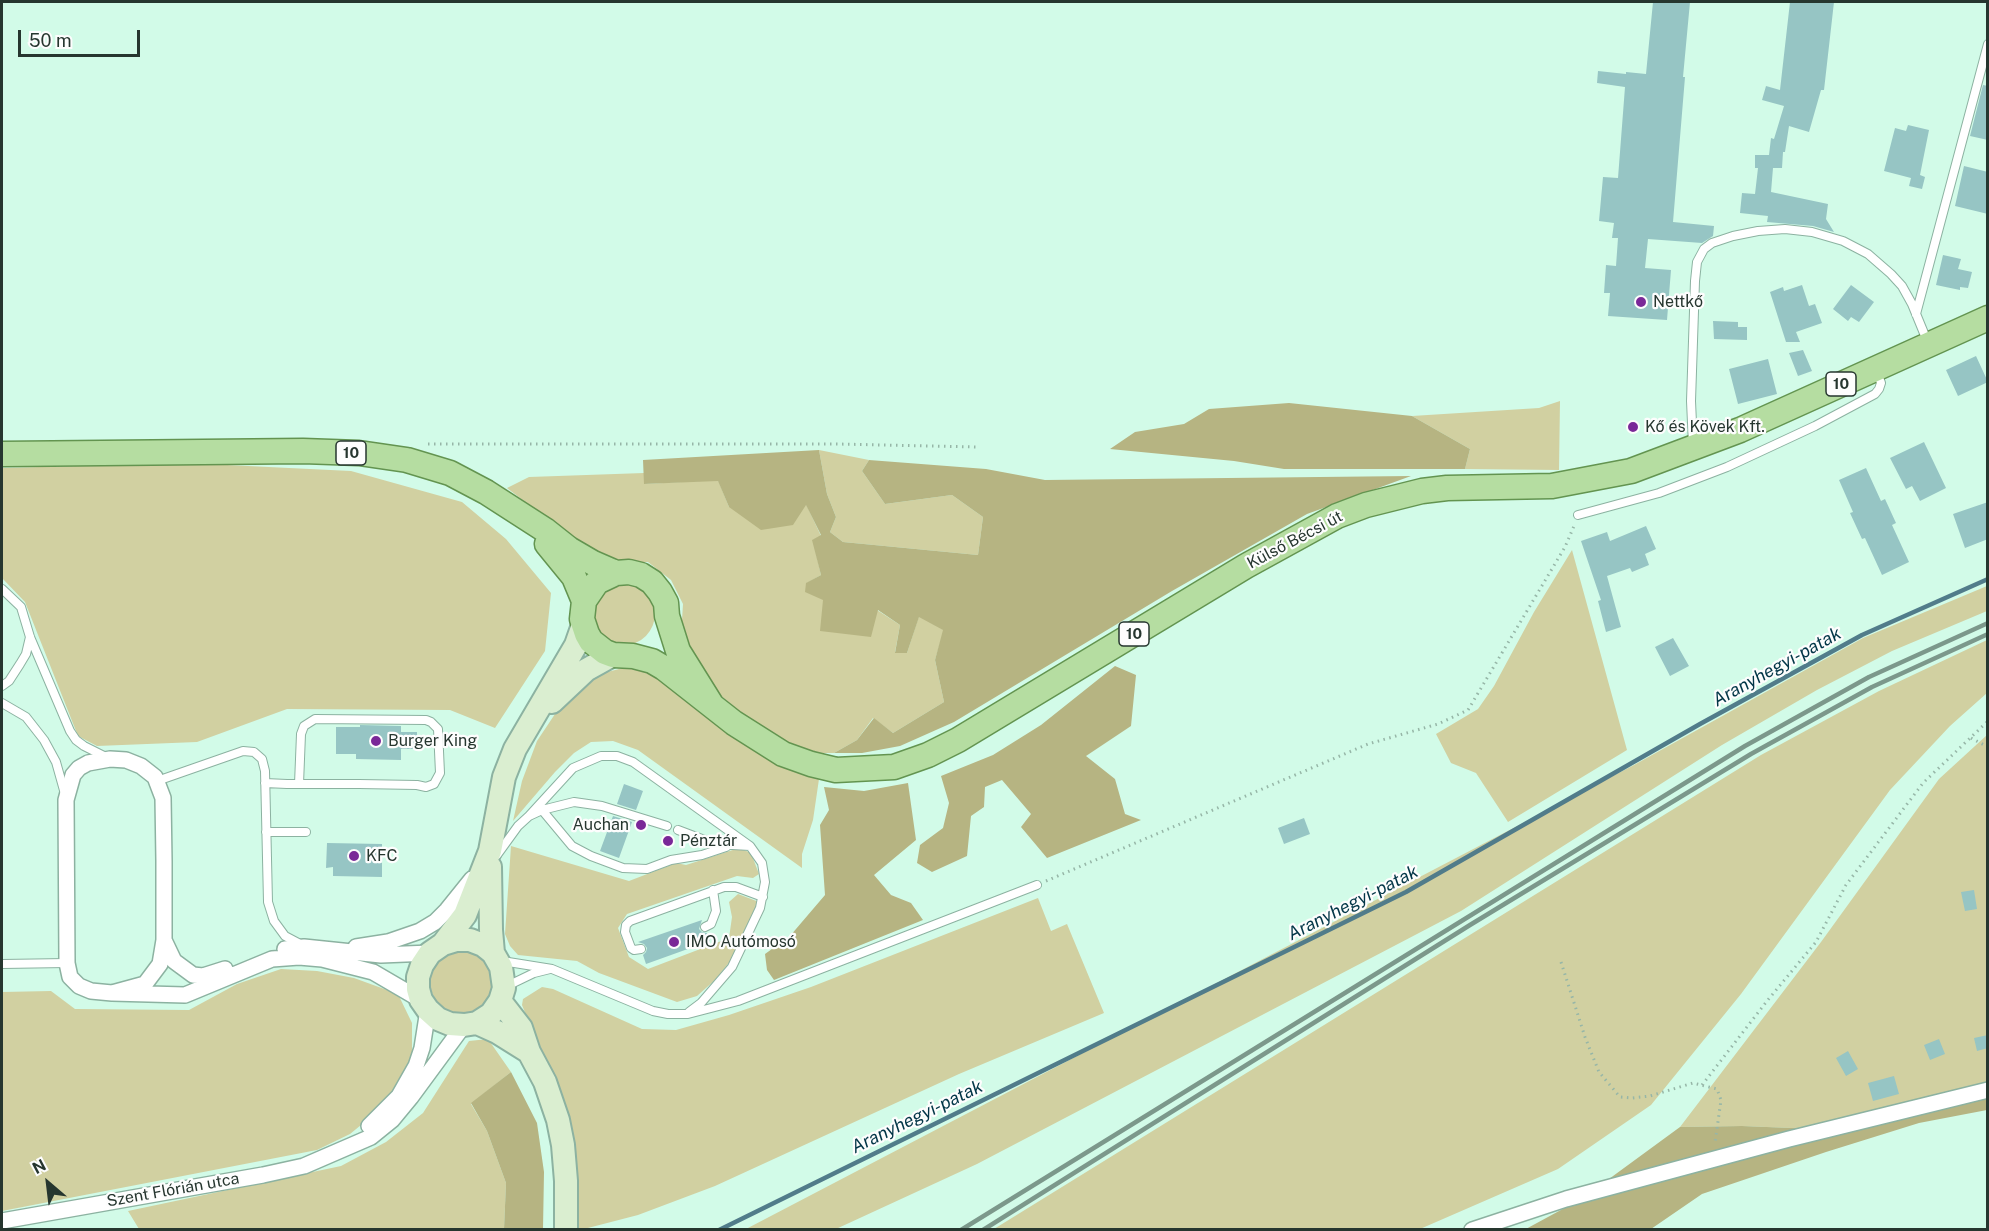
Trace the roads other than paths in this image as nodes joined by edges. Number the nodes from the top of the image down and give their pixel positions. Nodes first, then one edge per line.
1 (1988, 44) edge
2 (1916, 314) junction
3 (1988, 318) edge
4 (1928, 344) junction
5 (1875, 368) junction
6 (1693, 449) junction
7 (2, 454) edge
8 (519, 514) junction
9 (1578, 515) road end
10 (616, 573) junction
11 (2, 589) edge
12 (584, 601) junction
13 (667, 616) junction
14 (583, 626) junction
15 (30, 637) junction
16 (623, 656) junction
17 (2, 686) edge
18 (2, 703) edge
19 (711, 704) junction
20 (529, 724) junction
21 (110, 759) junction
22 (57, 766) junction
23 (79, 768) junction
24 (157, 782) junction
25 (265, 783) junction
26 (299, 784) junction
27 (66, 800) junction
28 (542, 810) junction
29 (529, 816) junction
30 (667, 826) dead end
31 (678, 830) dead end
32 (266, 832) junction
33 (306, 832) dead end
34 (734, 844) junction
35 (750, 846) junction
36 (490, 860) junction
37 (1037, 885) road end
38 (713, 890) junction
39 (763, 897) junction
40 (705, 927) dead end
41 (164, 940) junction
42 (304, 947) junction
43 (436, 948) junction
44 (335, 949) junction
45 (641, 949) dead end
46 (496, 957) junction
47 (67, 963) junction
48 (2, 964) edge
49 (552, 969) junction
50 (112, 993) junction
51 (502, 994) junction
52 (424, 1005) junction
53 (688, 1014) junction
54 (470, 1024) junction
55 (529, 1052) junction
56 (1988, 1090) edge
57 (342, 1149) junction
58 (2, 1221) edge
59 (566, 1230) edge
60 (1472, 1230) edge

1 - 2 lane
2 - 4 lane
2 - 6 lane
3 - 4 main road, Külső Bécsi út / 10
4 - 5 main road, Külső Bécsi út / 10
5 - 6 main road, Külső Bécsi út / 10
5 - 9 lane
6 - 19 main road, Külső Bécsi út / 10
7 - 8 main road, 10
8 - 10 main road, 10
8 - 12 main road, 10
10 - 12 main road
10 - 13 main road, 10
11 - 15 lane
12 - 14 main road, 10
13 - 16 main road
13 - 19 main road, 10
14 - 16 main road, 10
14 - 20 street
15 - 17 lane
15 - 21 lane
16 - 19 main road, 10
16 - 20 street
18 - 22 lane
20 - 36 street
21 - 23 street
21 - 24 street
22 - 23 lane
22 - 27 lane
23 - 27 street
24 - 25 lane
24 - 41 street
25 - 26 lane
25 - 32 lane
26 - 26 lane
27 - 47 street
28 - 29 lane
28 - 30 lane
28 - 34 lane
29 - 35 lane
29 - 36 lane
31 - 34 lane
32 - 33 lane
32 - 42 lane
34 - 35 lane
35 - 39 lane
36 - 43 street
36 - 44 street
36 - 46 street
37 - 53 lane
38 - 39 lane
38 - 40 lane
38 - 45 lane
39 - 53 lane
41 - 42 street
41 - 50 street
42 - 44 street
43 - 44 street
43 - 46 street
43 - 52 street
46 - 49 lane
46 - 51 street
47 - 48 lane
47 - 50 street
49 - 51 lane
49 - 53 lane
50 - 52 street
51 - 54 street
51 - 55 street
52 - 54 street
52 - 57 street, Szent Flórián utca
54 - 55 street
54 - 57 street, Szent Flórián utca
55 - 59 street
56 - 60 street
57 - 58 street, Szent Flórián utca

